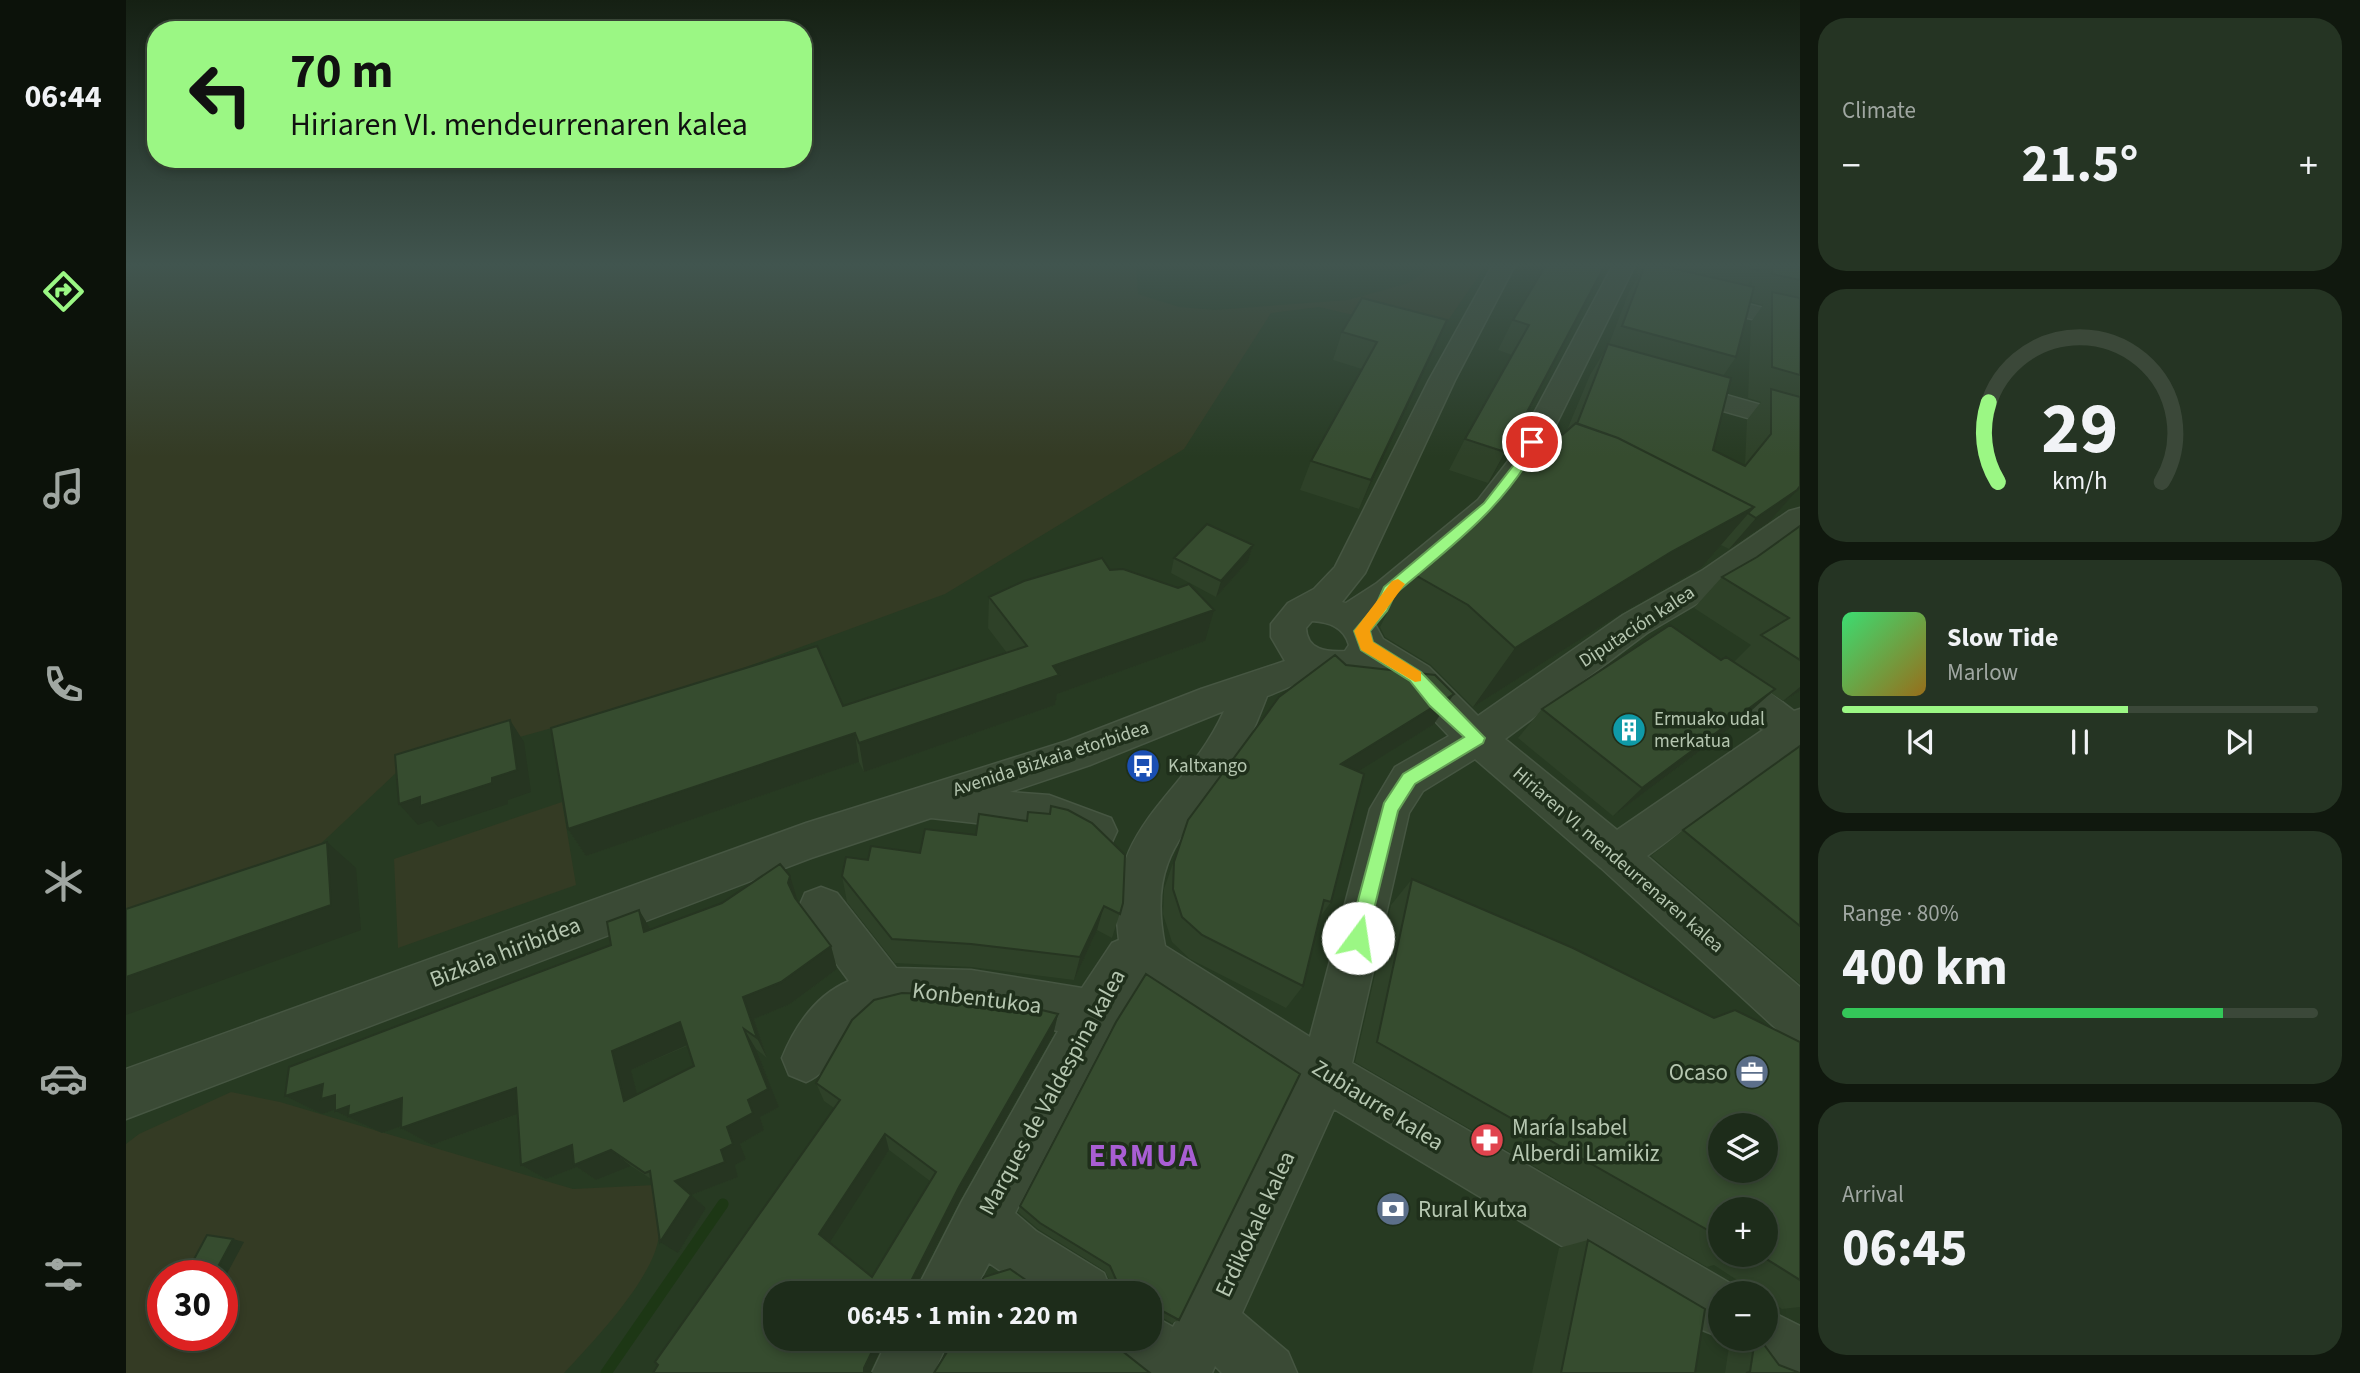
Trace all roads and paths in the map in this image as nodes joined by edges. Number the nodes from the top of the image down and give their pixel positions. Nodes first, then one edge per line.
1 (1471, 329) edge
2 (1604, 329) edge
3 (1655, 382) edge
4 (1800, 425) edge
5 (1800, 518) edge
6 (1697, 549) edge
7 (1730, 567) junction
8 (1345, 577) junction
9 (1298, 621) junction
10 (1635, 624) junction
11 (1348, 640) junction
12 (1252, 686) junction
13 (1214, 699) junction
14 (1796, 727) edge
15 (1477, 738) junction
16 (904, 807) junction
17 (1616, 855) junction
18 (1141, 873) junction
19 (1394, 883) joint
20 (821, 907) dead end
21 (1147, 960) junction
22 (884, 990) junction
23 (1093, 1014) junction
24 (1800, 1018) edge
25 (806, 1058) dead end
26 (1325, 1072) junction
27 (126, 1094) edge
28 (981, 1220) junction
29 (949, 1281) edge
30 (1065, 1281) edge
31 (1707, 1319) edge
32 (1778, 1346) edge
33 (914, 1351) edge
34 (1178, 1351) edge
35 (1800, 1360) edge
36 (902, 1373) edge
37 (1267, 1373) edge

1 - 8 street
2 - 11 street
3 - 4 street
5 - 7 street, Diputación kalea
6 - 7 street
7 - 10 street, Diputación kalea
8 - 9 street
8 - 11 street
9 - 11 street
9 - 11 street
9 - 13 street
10 - 14 street
10 - 15 street, Diputación kalea
11 - 12 street
11 - 15 street, Hiriaren VI. mendeurrenaren kalea
12 - 13 street
12 - 18 street, Marques de Valdespina kalea
13 - 16 street, Avenida Bizkaia etorbidea
14 - 17 street
15 - 17 street, Hiriaren VI. mendeurrenaren kalea
15 - 19 street, Diputación kalea
16 - 18 street
16 - 27 street, Bizkaia hiribidea
17 - 24 street, Hiriaren VI. mendeurrenaren kalea
18 - 21 street, Marques de Valdespina kalea
19 - 26 street, Erdikokale kalea
20 - 22 street
21 - 23 street, Marques de Valdespina kalea
21 - 26 street, Zubiaurre kalea
22 - 23 street, Konbentukoa
22 - 25 street, Konbentukoa
23 - 28 street, Marques de Valdespina kalea
26 - 31 street, Zubiaurre kalea
26 - 34 street, Erdikokale kalea
28 - 29 street, Marques de Valdespina kalea
28 - 30 street
32 - 35 street
33 - 36 street
34 - 37 street

